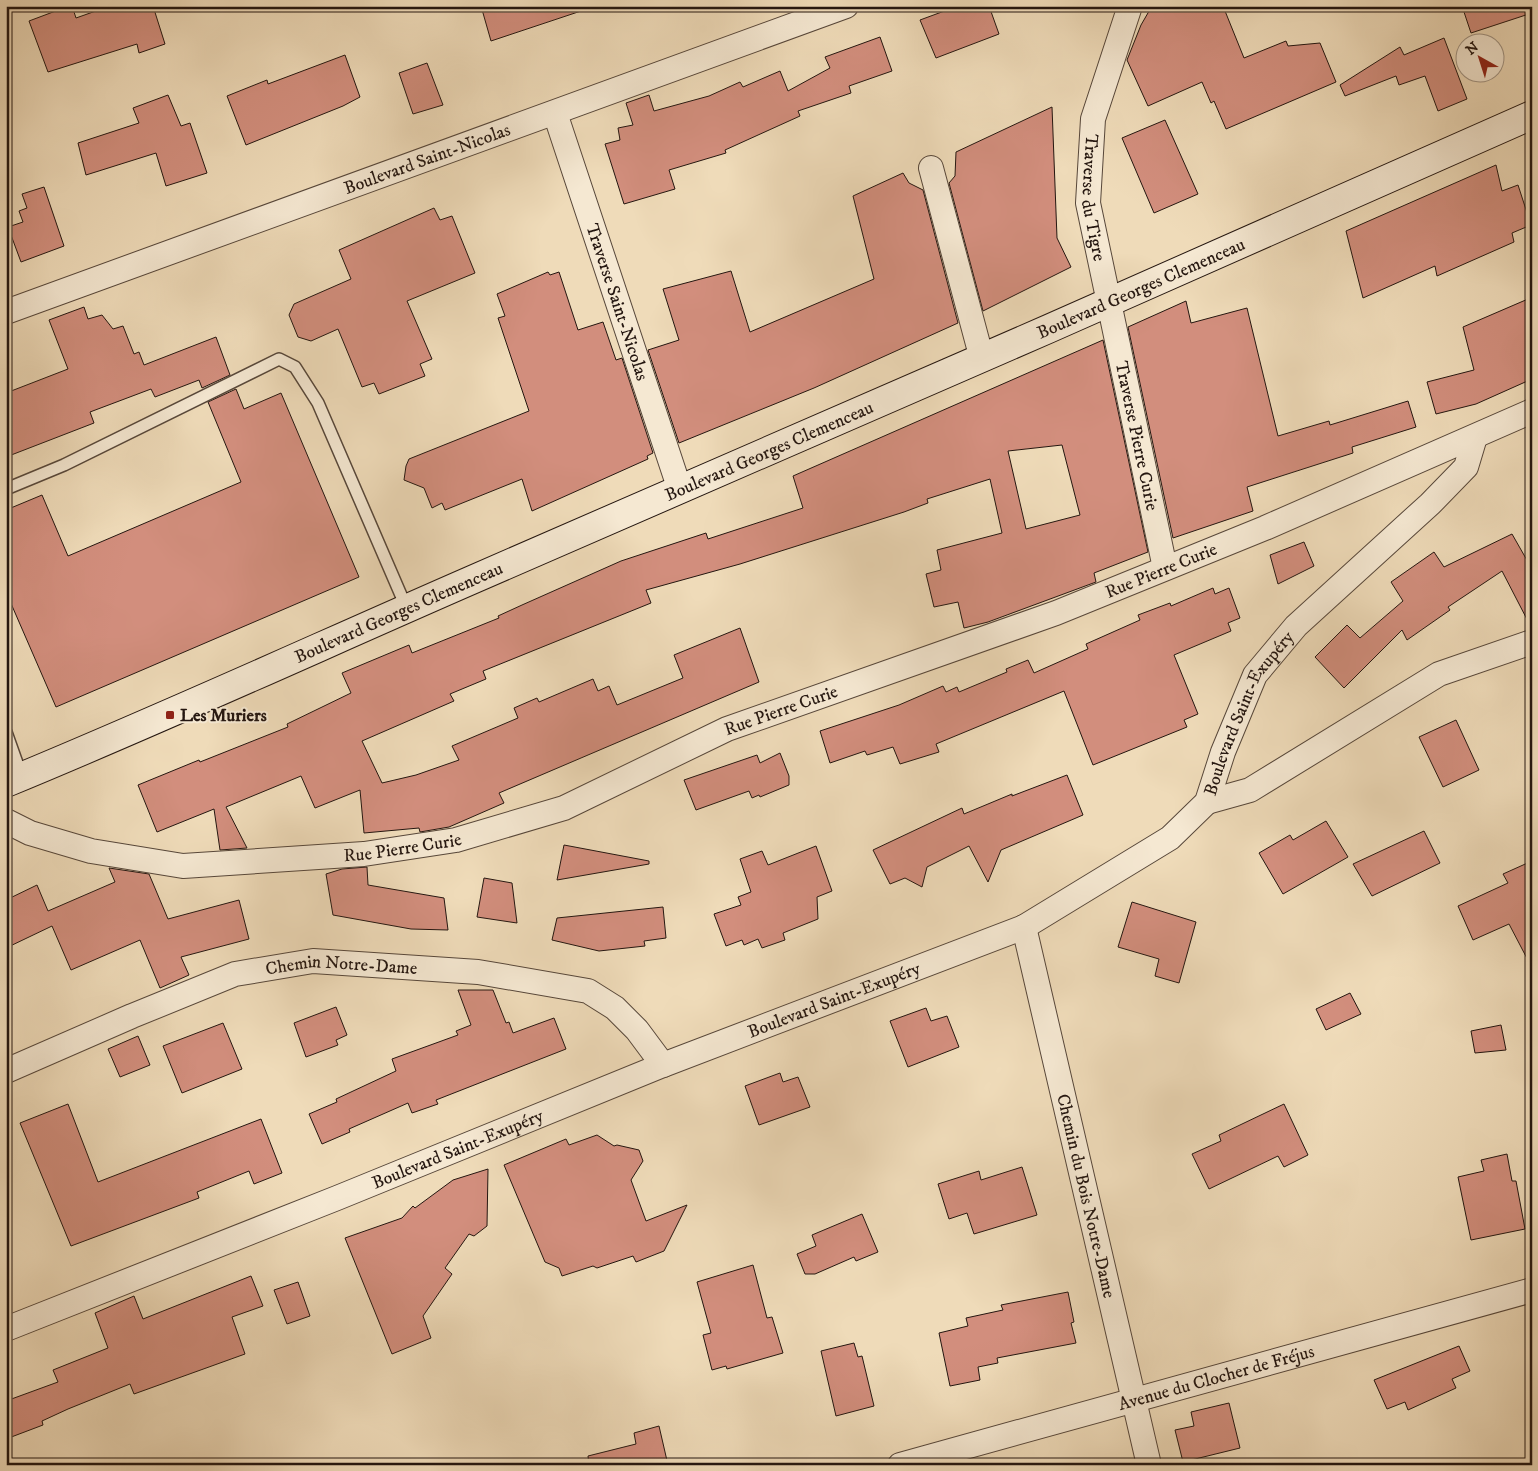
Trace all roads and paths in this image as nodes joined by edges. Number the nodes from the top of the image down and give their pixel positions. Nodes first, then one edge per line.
1 (846, 6) edge
2 (1130, 6) edge
3 (555, 113) junction
4 (1532, 114) edge
5 (931, 168) dead end
6 (1109, 303) junction
7 (6, 312) edge
8 (982, 359) junction
9 (1532, 411) edge
10 (1475, 437) junction
11 (6, 489) edge
12 (680, 490) junction
13 (1165, 568) junction
14 (407, 608) junction
15 (1532, 642) edge
16 (6, 732) edge
17 (14, 780) edge
18 (1208, 802) junction
19 (6, 821) edge
20 (1024, 927) junction
21 (663, 1065) junction
22 (6, 1071) edge
23 (1532, 1290) edge
24 (6, 1328) edge
25 (1133, 1402) junction
26 (900, 1465) edge
27 (1149, 1465) edge

1 - 3 street, Boulevard Saint-Nicolas
2 - 6 street, Traverse du Tigre
3 - 7 street, Boulevard Saint-Nicolas
3 - 12 street, Traverse Saint-Nicolas
4 - 6 street, Boulevard Georges Clemenceau
5 - 8 street
6 - 8 street, Boulevard Georges Clemenceau
6 - 13 street, Traverse Pierre Curie
8 - 12 street, Boulevard Georges Clemenceau
9 - 10 street, Rue Pierre Curie
10 - 13 street, Rue Pierre Curie
10 - 18 street, Boulevard Saint-Exupéry
11 - 14 lane
12 - 14 street, Boulevard Georges Clemenceau
13 - 19 street, Rue Pierre Curie
14 - 17 street, Boulevard Georges Clemenceau
15 - 18 street
16 - 17 lane
18 - 20 street, Boulevard Saint-Exupéry
20 - 21 street, Boulevard Saint-Exupéry
20 - 25 street, Chemin du Bois Notre-Dame
21 - 22 street, Chemin Notre-Dame
21 - 24 street, Boulevard Saint-Exupéry
23 - 25 street, Avenue du Clocher de Fréjus
25 - 26 street, Avenue du Clocher de Fréjus
25 - 27 street, Chemin du Bois Notre-Dame

